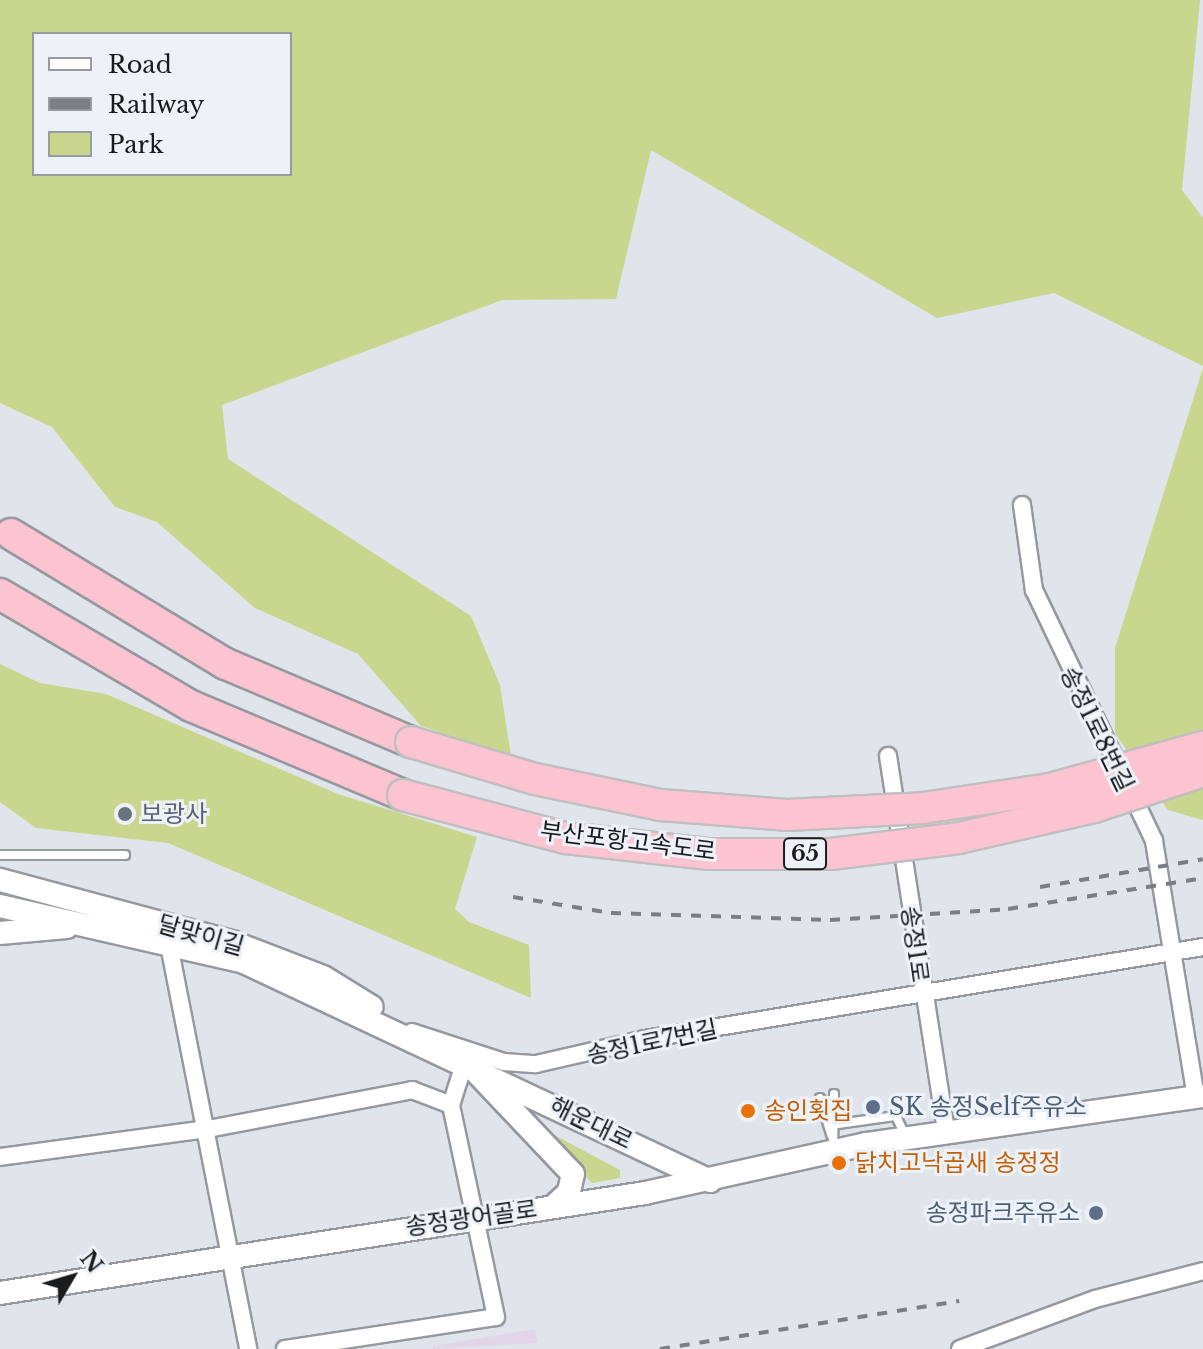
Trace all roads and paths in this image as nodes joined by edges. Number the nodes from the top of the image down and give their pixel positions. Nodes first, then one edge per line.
1 (1022, 505) dead end
2 (11, 534) dead end
3 (0, 594) edge
4 (1203, 747) edge
5 (888, 756) dead end
6 (1203, 771) edge
7 (0, 855) edge
8 (125, 855) dead end
9 (0, 880) edge
10 (0, 906) edge
11 (87, 926) junction
12 (0, 933) edge
13 (169, 945) junction
14 (1203, 947) edge
15 (1169, 952) junction
16 (922, 994) junction
17 (386, 1023) junction
18 (467, 1062) junction
19 (834, 1094) dead end
20 (1200, 1097) edge
21 (820, 1098) dead end
22 (451, 1105) junction
23 (838, 1124) junction
24 (208, 1129) junction
25 (946, 1131) junction
26 (906, 1138) junction
27 (832, 1144) junction
28 (0, 1157) edge
29 (710, 1181) junction
30 (554, 1206) junction
31 (475, 1217) junction
32 (231, 1253) junction
33 (1203, 1271) edge
34 (0, 1293) edge
35 (248, 1349) edge
36 (285, 1349) edge
37 (960, 1349) edge

1 - 15 street, 송정1로8번길
2 - 4 highway, 부산포항고속도로 / 65, bridge
3 - 6 highway, 부산포항고속도로 / 65, bridge
5 - 16 street, 송정1로
7 - 8 lane
9 - 17 main road, 달맞이길
10 - 11 main road, 해운대로
11 - 12 main road
11 - 13 main road, 해운대로
13 - 17 main road, 해운대로
13 - 24 street
14 - 15 street
15 - 16 street
15 - 20 street, 송정1로8번길
16 - 17 street, 송정1로7번길
16 - 25 street, 송정1로
17 - 18 main road, 해운대로
18 - 22 street
18 - 29 main road, 해운대로
18 - 30 main road
19 - 23 lane
20 - 25 main road
21 - 27 lane
22 - 24 street
22 - 31 street
23 - 26 lane
23 - 27 lane
24 - 28 street
24 - 32 street
25 - 26 main road
26 - 27 main road
27 - 29 main road
29 - 30 main road, 송정광어골로
30 - 31 main road, 송정광어골로
31 - 32 main road, 송정광어골로
31 - 36 street
32 - 34 main road, 송정광어골로
32 - 35 street
33 - 37 street

